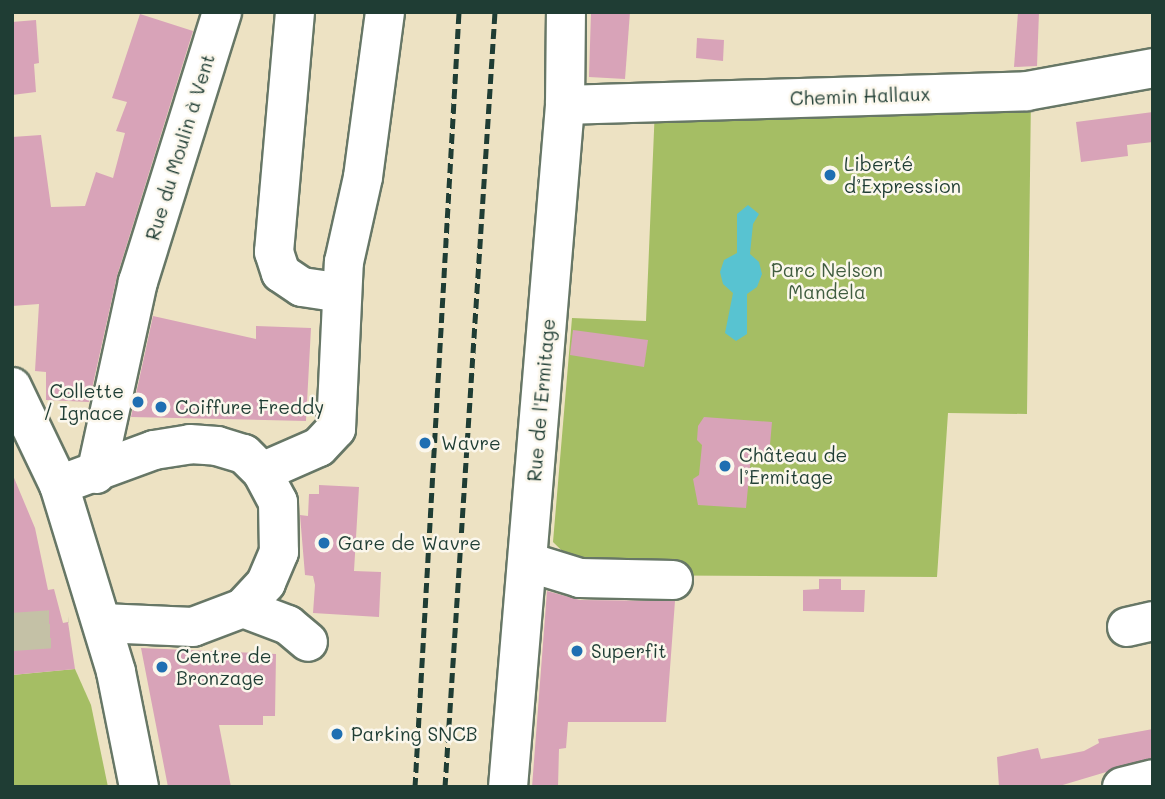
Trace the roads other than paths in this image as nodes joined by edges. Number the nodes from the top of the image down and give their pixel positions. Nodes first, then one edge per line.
1 (222, 12) edge
2 (296, 12) edge
3 (385, 12) edge
4 (566, 12) edge
5 (1153, 68) edge
6 (565, 105) junction
7 (342, 293) junction
8 (12, 387) edge
9 (262, 472) junction
10 (96, 474) junction
11 (59, 485) junction
12 (528, 562) junction
13 (673, 580) dead end
14 (243, 608) junction
15 (102, 623) junction
16 (309, 642) dead end
17 (1153, 779) edge
18 (139, 787) edge
19 (508, 787) edge
20 (1122, 787) edge

1 - 10 street, Rue du Moulin à Vent
2 - 7 street
3 - 7 street
4 - 6 street, Rue de l'Ermitage
5 - 6 street, Chemin Hallaux
6 - 12 street, Rue de l'Ermitage
7 - 9 street
8 - 11 street
9 - 10 street
9 - 14 street
10 - 11 street
11 - 15 street
12 - 13 street
12 - 19 street, Rue de l'Ermitage
14 - 15 street
14 - 16 street
15 - 18 street
17 - 20 street

